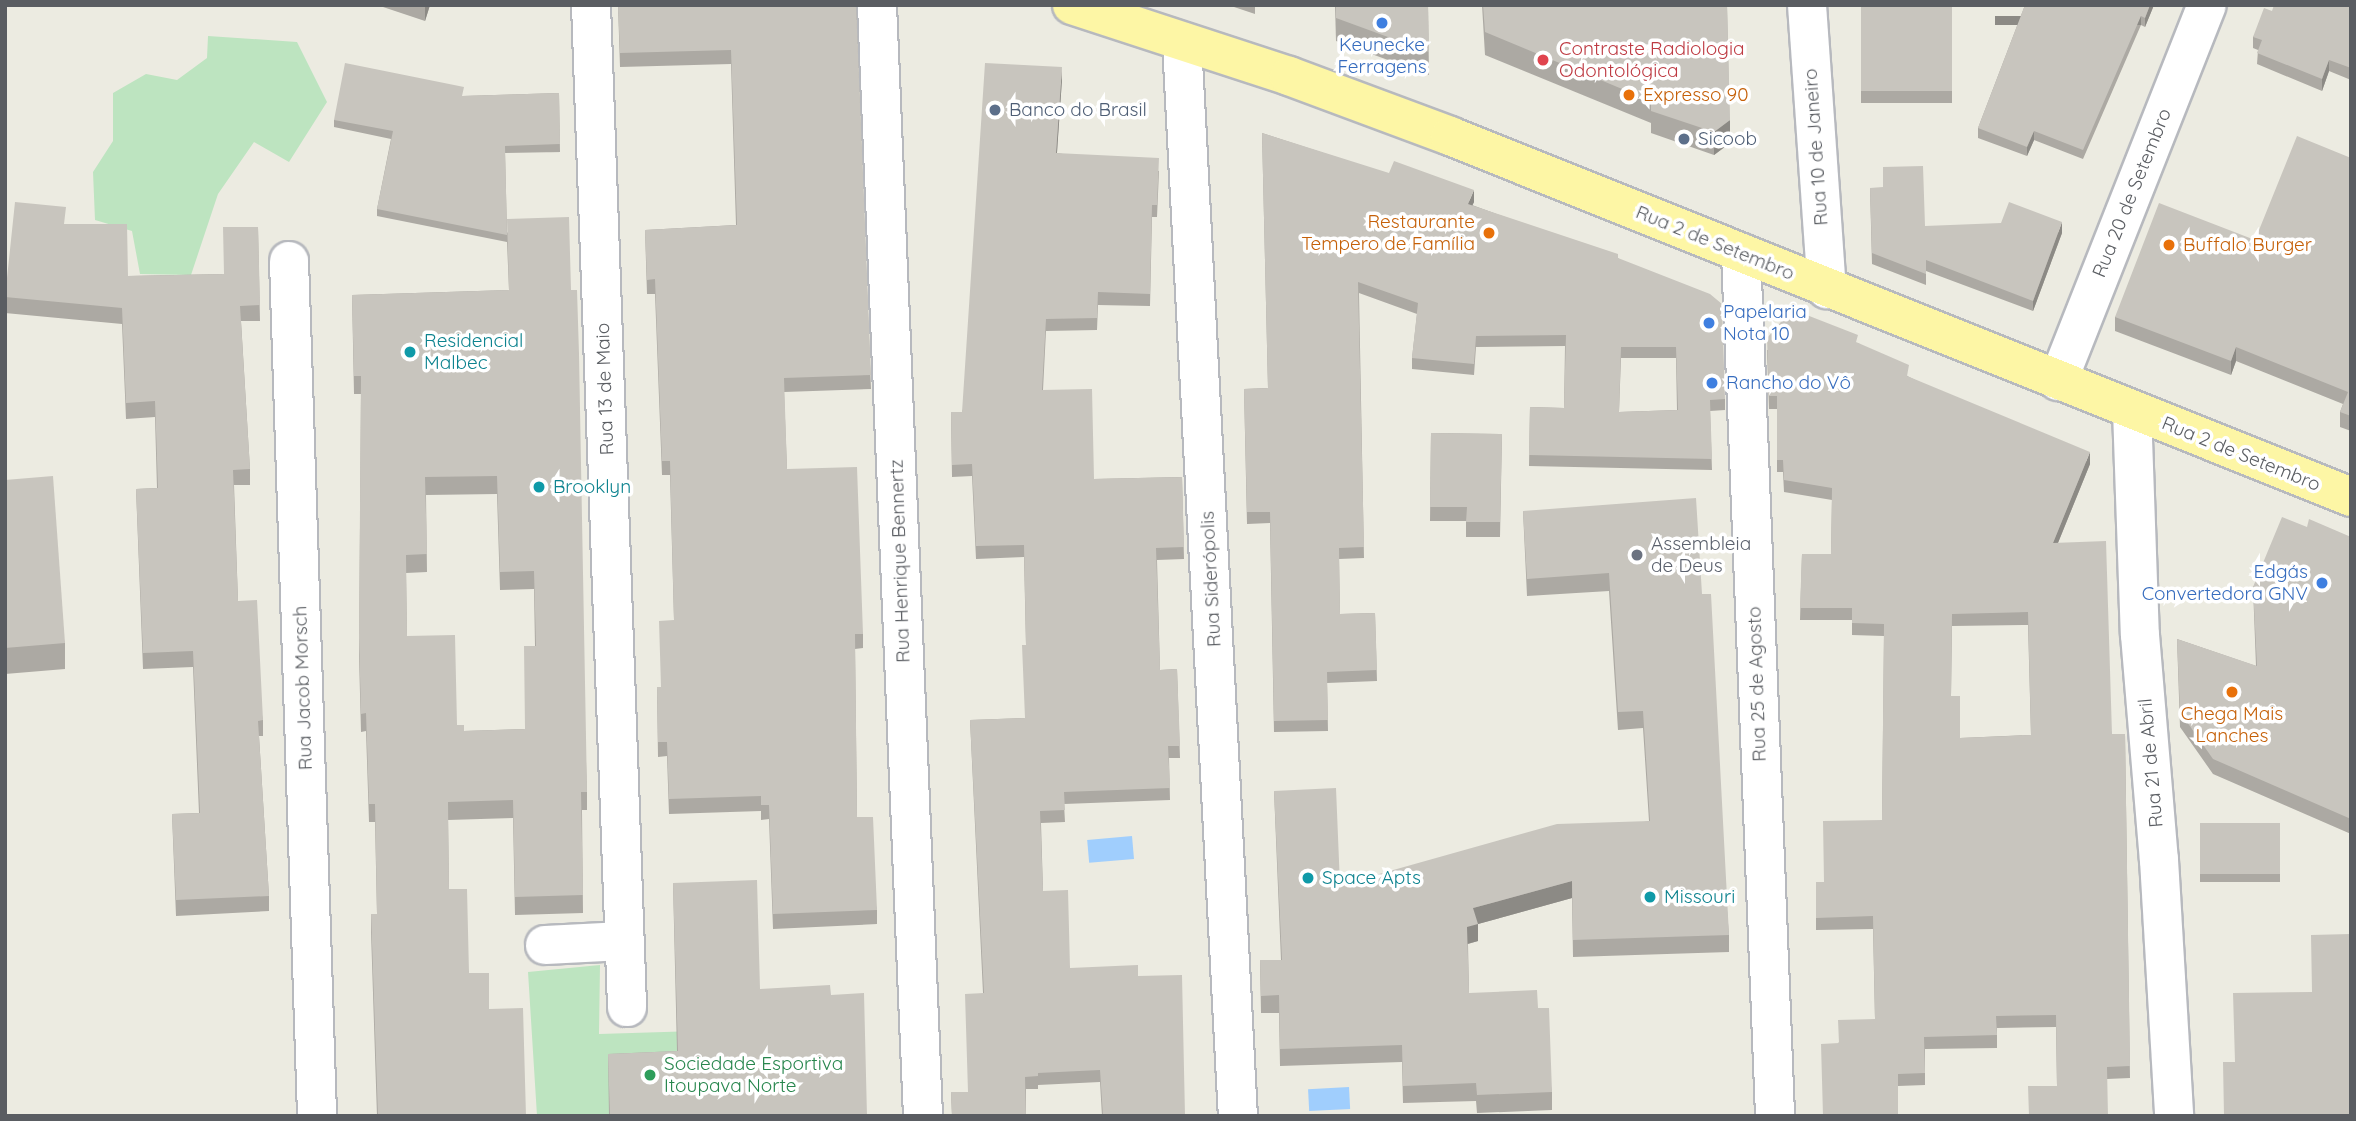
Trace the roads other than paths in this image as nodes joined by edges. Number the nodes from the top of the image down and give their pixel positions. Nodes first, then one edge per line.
1 (591, 5) edge
2 (877, 5) edge
3 (1072, 5) edge
4 (1807, 5) edge
5 (2207, 5) edge
6 (1182, 42) junction
7 (1741, 253) junction
8 (289, 261) dead end
9 (1827, 289) junction
10 (2058, 381) junction
11 (2132, 410) junction
12 (2351, 498) edge
13 (624, 941) junction
14 (545, 945) dead end
15 (627, 1007) dead end
16 (317, 1116) edge
17 (923, 1116) edge
18 (1238, 1116) edge
19 (1775, 1116) edge
20 (2174, 1116) edge

1 - 13 street, Rua 13 de Maio
2 - 17 street, Rua Henrique Bennertz
3 - 6 main road, Rua 2 de Setembro
4 - 9 street, Rua 10 de Janeiro
5 - 10 street, Rua 20 de Setembro
6 - 7 main road, Rua 2 de Setembro
6 - 18 street, Rua Siderópolis
7 - 9 main road, Rua 2 de Setembro
7 - 19 street, Rua 25 de Agosto
8 - 16 street, Rua Jacob Morsch
9 - 10 main road, Rua 2 de Setembro
10 - 11 main road, Rua 2 de Setembro
11 - 12 main road, Rua 2 de Setembro
11 - 20 street, Rua 21 de Abril
13 - 14 street
13 - 15 street, Rua 13 de Maio

